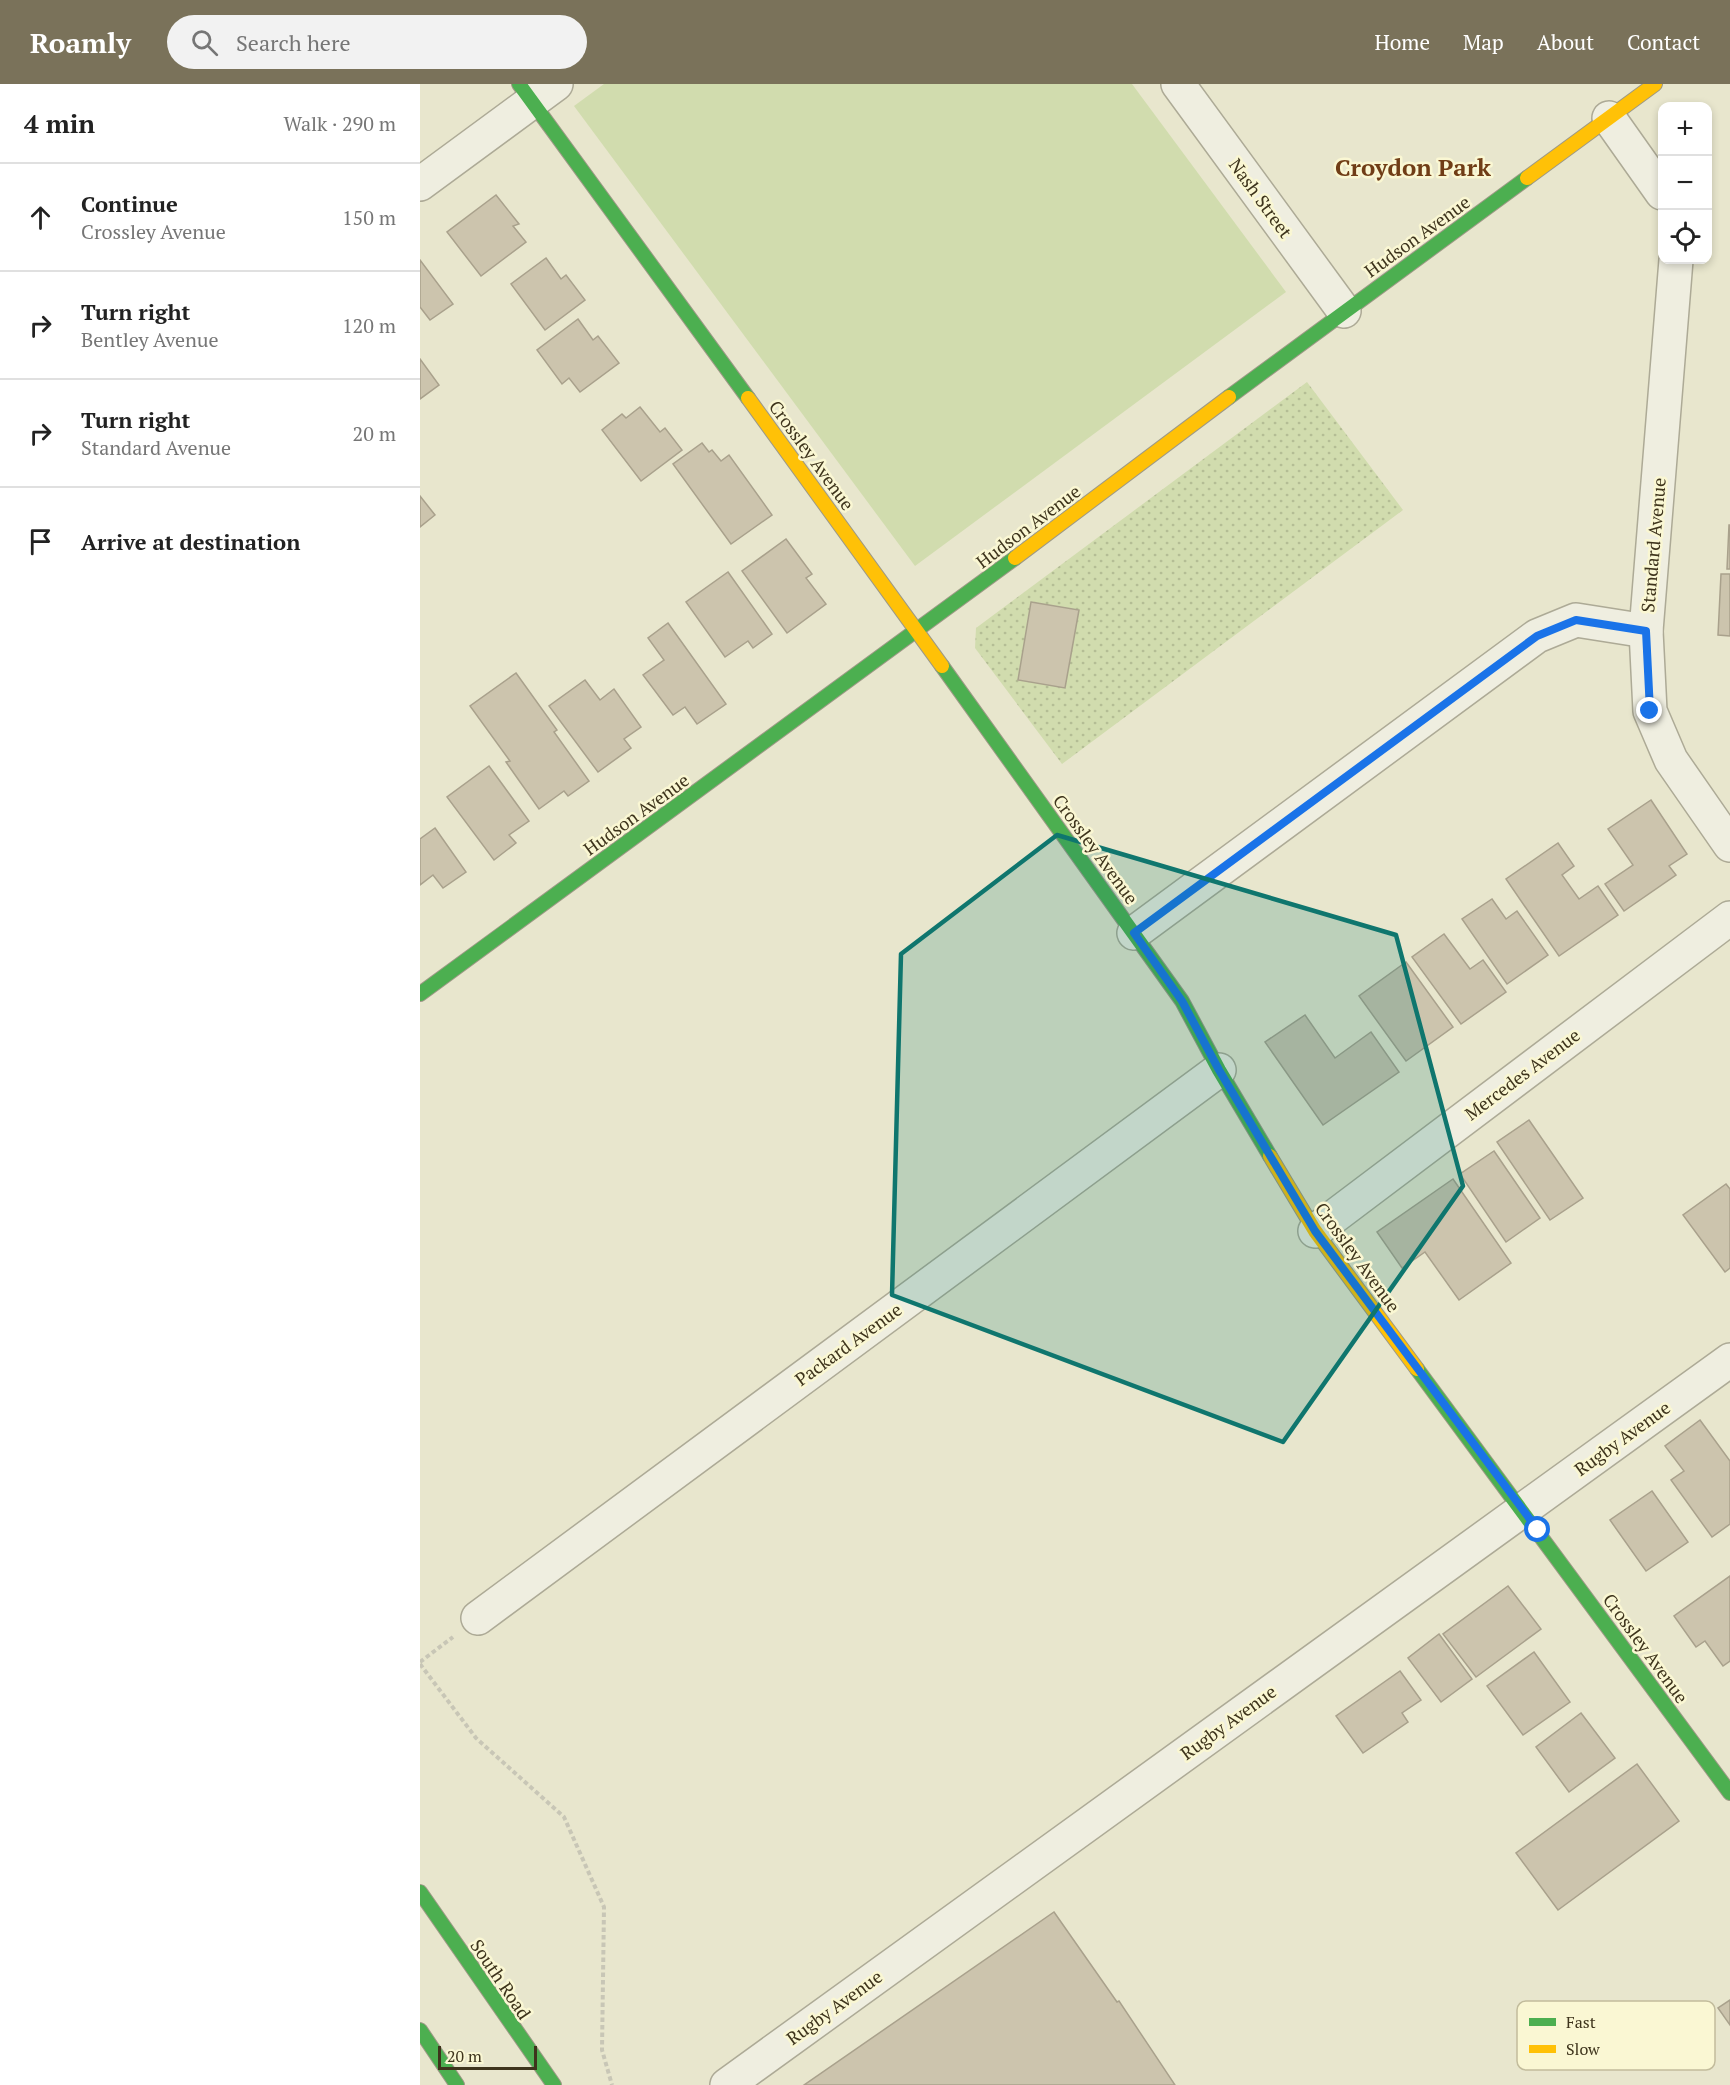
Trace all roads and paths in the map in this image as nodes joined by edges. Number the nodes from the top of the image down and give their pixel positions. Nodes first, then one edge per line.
1 (1178, 84) edge
2 (1655, 84) edge
3 (535, 90) edge
4 (1609, 118) junction
5 (420, 184) edge
6 (1658, 187) edge
7 (1676, 264) edge
8 (1344, 311) junction
9 (1646, 631) junction
10 (917, 632) junction
11 (1730, 845) edge
12 (1730, 918) edge
13 (1134, 933) junction
14 (421, 992) edge
15 (1219, 1070) junction
16 (1315, 1231) junction
17 (1730, 1360) edge
18 (1522, 1510) junction
19 (478, 1618) joint
20 (420, 1663) edge
21 (1730, 1792) edge
22 (420, 1892) edge
23 (420, 2030) edge
24 (457, 2085) edge
25 (554, 2085) edge
26 (612, 2085) edge
27 (727, 2085) edge

1 - 8 street, Nash Street
2 - 4 main road, Hudson Avenue
3 - 5 street
3 - 10 main road, Crossley Avenue
4 - 6 street
4 - 8 main road, Hudson Avenue
7 - 9 street, Standard Avenue
8 - 10 main road, Hudson Avenue
9 - 11 street, Standard Avenue
9 - 13 street
10 - 13 main road, Crossley Avenue
10 - 14 main road, Hudson Avenue
12 - 16 street, Mercedes Avenue
13 - 15 main road, Crossley Avenue
15 - 16 main road, Crossley Avenue
15 - 19 street, Packard Avenue
16 - 18 main road, Crossley Avenue
17 - 18 street, Rugby Avenue
18 - 21 main road, Crossley Avenue
18 - 27 street, Rugby Avenue
19 - 20 path
20 - 26 path
22 - 25 main road, South Road
23 - 24 main road

